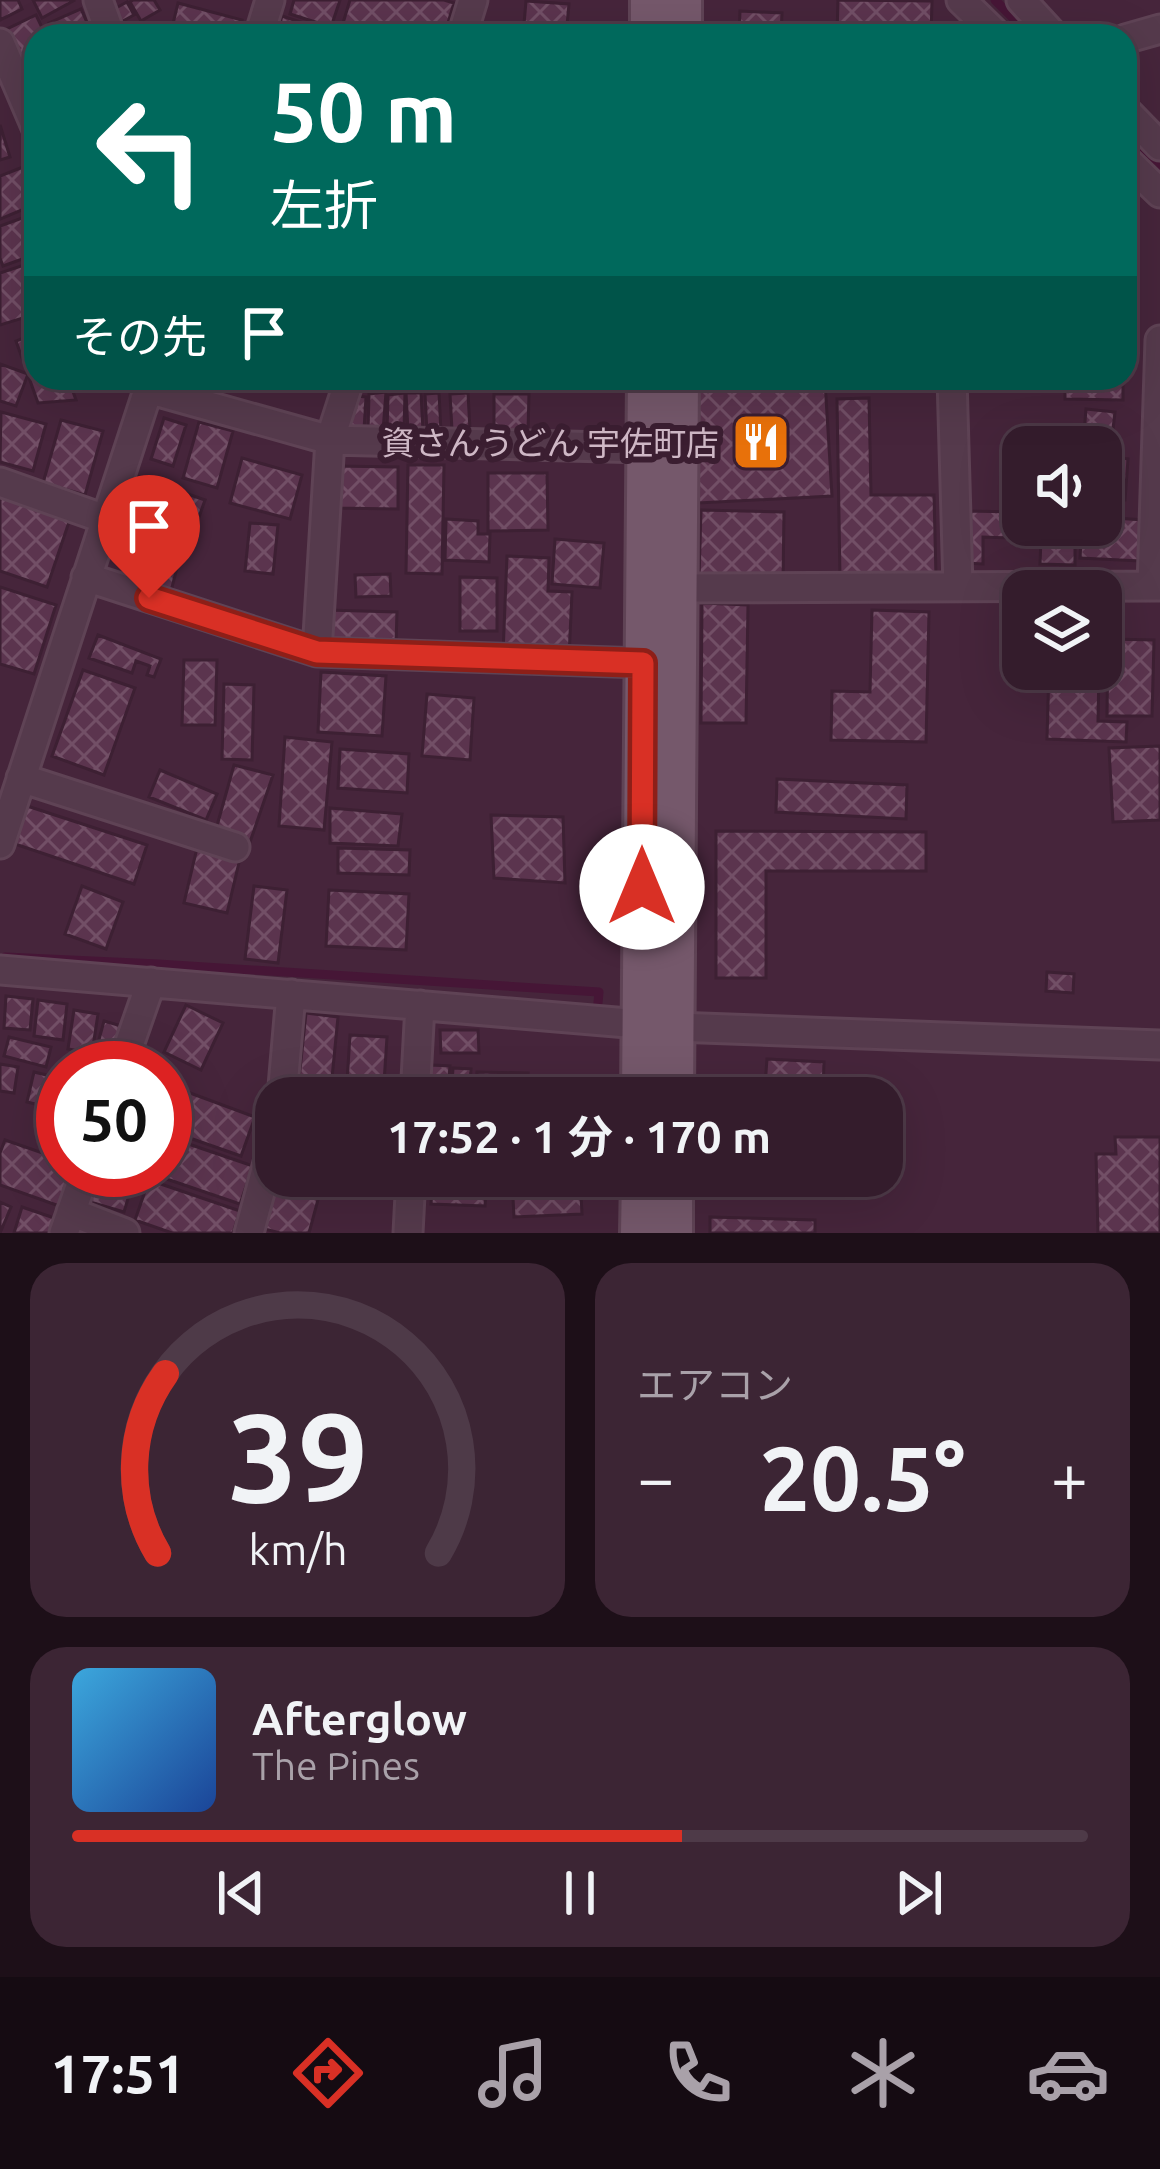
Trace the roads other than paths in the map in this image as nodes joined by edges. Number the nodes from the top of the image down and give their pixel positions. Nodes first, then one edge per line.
1 (961, 0) edge
2 (1021, 0) edge
3 (986, 24) edge
4 (1043, 24) edge
5 (0, 43) edge
6 (24, 99) edge
7 (1137, 122) edge
8 (1160, 146) edge
9 (1137, 171) edge
10 (1160, 194) edge
11 (1160, 340) edge
12 (145, 390) edge
13 (173, 390) edge
14 (346, 390) edge
15 (646, 390) edge
16 (680, 390) edge
17 (952, 390) edge
18 (330, 440) junction
19 (646, 448) junction
20 (0, 482) edge
21 (105, 519) junction
22 (86, 577) junction
23 (958, 586) junction
24 (1156, 586) edge
25 (677, 588) junction
26 (317, 652) junction
27 (643, 663) junction
28 (21, 778) junction
29 (0, 844) edge
30 (235, 847) dead end
31 (0, 970) edge
32 (151, 982) junction
33 (291, 994) junction
34 (420, 1005) junction
35 (658, 1024) junction
36 (130, 1041) edge
37 (1160, 1046) edge
38 (284, 1077) edge
39 (416, 1077) edge
40 (645, 1077) edge
41 (670, 1077) edge
42 (258, 1197) edge
43 (410, 1197) edge
44 (640, 1197) edge
45 (674, 1197) edge
46 (68, 1222) edge
47 (125, 1233) edge
48 (248, 1233) edge
49 (408, 1233) edge
50 (639, 1233) edge
51 (674, 1233) edge

1 - 3 street
2 - 4 street
5 - 6 street
7 - 8 street
9 - 10 street
11 - 24 street
12 - 21 street
13 - 18 street
14 - 18 street
15 - 19 main road
16 - 25 main road
17 - 23 street
18 - 19 street
18 - 26 street
19 - 27 main road
20 - 21 street
21 - 22 street
22 - 26 street
22 - 28 street
23 - 24 street
23 - 25 street
25 - 35 main road
26 - 27 street
27 - 35 main road
28 - 29 street
28 - 30 street
31 - 32 street
32 - 33 street
32 - 36 street
33 - 34 street
33 - 38 street
34 - 35 street
34 - 39 street
35 - 37 street
35 - 40 main road
35 - 41 main road
42 - 48 street
43 - 49 street
44 - 50 main road
45 - 51 main road
46 - 47 street

